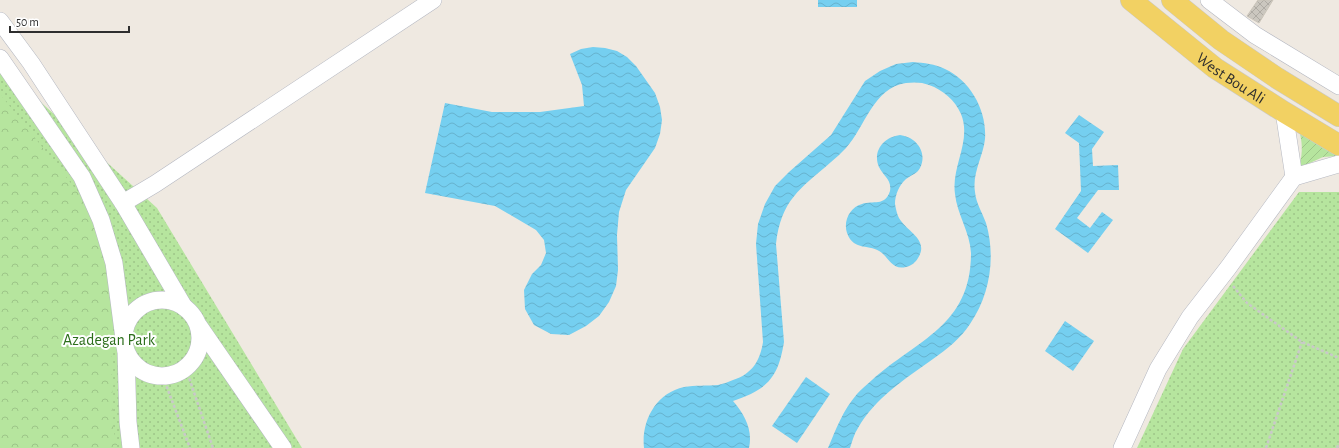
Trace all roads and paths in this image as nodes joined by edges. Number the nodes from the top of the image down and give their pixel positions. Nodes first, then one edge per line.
1 (433, 0) edge
2 (1131, 0) edge
3 (1172, 0) edge
4 (1209, 0) edge
5 (0, 21) edge
6 (5, 43) edge
7 (0, 58) edge
8 (1339, 86) edge
9 (1284, 112) junction
10 (1339, 116) edge
11 (1339, 145) edge
12 (1339, 164) edge
13 (1294, 177) junction
14 (123, 203) junction
15 (1228, 268) junction
16 (184, 307) junction
17 (199, 326) junction
18 (1302, 342) junction
19 (125, 345) junction
20 (1339, 358) edge
21 (186, 369) junction
22 (163, 377) junction
23 (1339, 443) edge
24 (131, 448) edge
25 (190, 448) edge
26 (213, 448) edge
27 (283, 448) edge
28 (1122, 448) edge
29 (1266, 448) edge
30 (1337, 448) edge

1 - 14 street
2 - 9 main road, West Bou Ali
3 - 10 main road, West Bou Ali
4 - 8 street
5 - 6 street
6 - 14 street
7 - 19 street
9 - 11 main road, West Bou Ali
9 - 13 street
12 - 13 street
13 - 15 street
14 - 16 street
15 - 18 path
15 - 28 street
16 - 17 street
16 - 19 street
17 - 21 street
17 - 27 street
18 - 20 path
18 - 29 path
19 - 22 street
19 - 24 street
21 - 22 street
21 - 26 path
22 - 25 path
23 - 30 path

